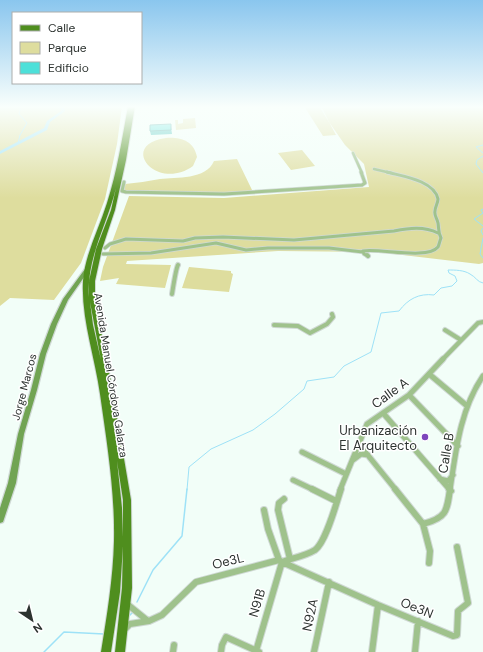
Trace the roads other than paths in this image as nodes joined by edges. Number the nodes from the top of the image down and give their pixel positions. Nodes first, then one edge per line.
1 (124, 136) edge
2 (130, 136) edge
3 (352, 153) dead end
4 (374, 168) dead end
5 (124, 182) dead end
6 (438, 233) junction
7 (105, 248) dead end
8 (363, 252) junction
9 (103, 254) dead end
10 (368, 256) dead end
11 (178, 265) dead end
12 (87, 270) junction
13 (172, 294) dead end
14 (332, 314) dead end
15 (480, 322) edge
16 (274, 325) dead end
17 (446, 330) dead end
18 (461, 340) junction
19 (429, 374) junction
20 (483, 376) edge
21 (105, 383) junction
22 (409, 395) junction
23 (466, 405) junction
24 (383, 413) junction
25 (358, 443) junction
26 (458, 446) junction
27 (302, 452) dead end
28 (369, 456) junction
29 (351, 462) junction
30 (346, 474) junction
31 (453, 475) junction
32 (439, 478) junction
33 (293, 480) dead end
34 (451, 491) junction
35 (284, 499) dead end
36 (336, 501) junction
37 (2, 508) edge
38 (264, 510) dead end
39 (0, 519) edge
40 (423, 524) junction
41 (322, 542) joint
42 (457, 547) dead end
43 (290, 559) junction
44 (280, 561) junction
45 (429, 563) dead end
46 (329, 582) junction
47 (126, 603) junction
48 (378, 605) junction
49 (149, 621) junction
50 (418, 621) junction
51 (123, 630) junction
52 (258, 651) edge
53 (106, 652) edge
54 (120, 652) edge
55 (221, 652) edge
56 (314, 652) edge
57 (372, 652) edge
58 (415, 652) edge

1 - 12 main road, Avenida Manuel Córdova Galarza
2 - 21 main road, Avenida Manuel Córdova Galarza
3 - 5 street
4 - 6 street
6 - 7 street
6 - 8 street
8 - 9 street
8 - 10 street
11 - 13 street
12 - 21 main road, Avenida Manuel Córdova Galarza
12 - 37 main road, Jorge Marcos
14 - 16 street
15 - 18 street, Calle A
17 - 18 street
18 - 19 street, Calle A
19 - 22 street, Calle A
19 - 23 street
20 - 23 street, Calle B
21 - 47 main road, Avenida Manuel Córdova Galarza
21 - 53 main road, Avenida Manuel Córdova Galarza
22 - 24 street, Calle A
22 - 26 street
23 - 26 street, Calle B
24 - 25 street, Calle A
24 - 32 street
25 - 28 street
25 - 29 street, Calle A
26 - 31 street, Calle B
27 - 30 street
28 - 29 street
28 - 40 street
29 - 30 street, Calle A
30 - 36 street, Calle A
31 - 32 street
31 - 34 street, Calle B
32 - 34 street
33 - 36 street
34 - 40 street, Calle B
35 - 43 street
36 - 41 street, Calle A
37 - 39 main road, Jorge Marcos
38 - 44 street
40 - 45 street
41 - 43 street, Oe3L
42 - 50 street, Oe3N
43 - 44 street, Oe3L
44 - 46 street, Oe3N
44 - 49 street, Oe3L
44 - 52 street, N91B
46 - 48 street, Oe3N
46 - 56 street, N92A
47 - 49 street
47 - 51 main road, Avenida Manuel Córdova Galarza
48 - 50 street, Oe3N
48 - 57 street
49 - 51 street, Oe3L
50 - 58 street
51 - 54 main road, Avenida Manuel Córdova Galarza
52 - 55 street

